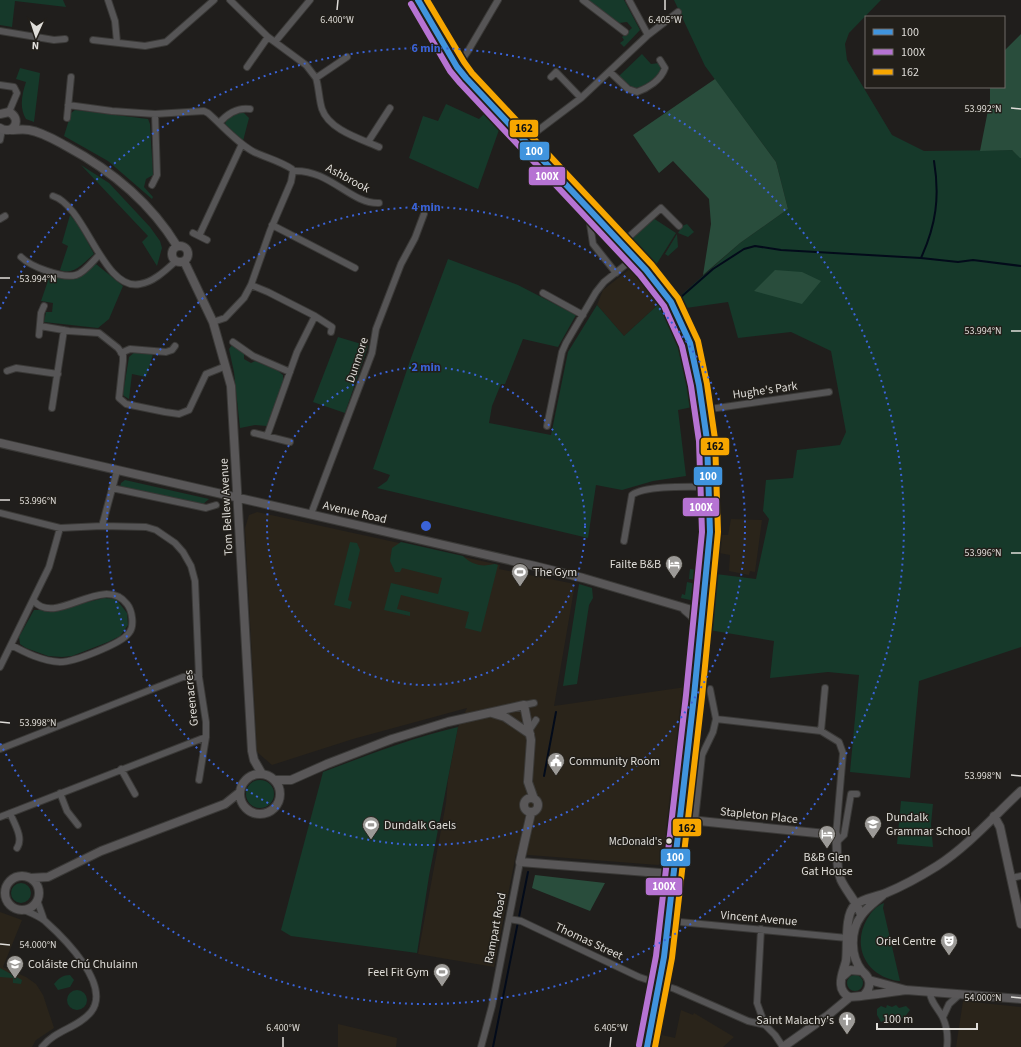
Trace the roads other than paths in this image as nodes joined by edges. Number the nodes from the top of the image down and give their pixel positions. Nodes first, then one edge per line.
1 (108, 0) edge
2 (214, 0) edge
3 (230, 0) edge
4 (310, 0) edge
5 (418, 0) edge
6 (498, 0) edge
7 (583, 0) edge
8 (629, 0) edge
9 (678, 12) dead end
10 (0, 31) edge
11 (625, 32) dead end
12 (648, 34) junction
13 (268, 38) junction
14 (65, 39) dead end
15 (93, 40) dead end
16 (117, 42) junction
17 (275, 42) junction
18 (347, 57) dead end
19 (660, 60) dead end
20 (247, 67) dead end
21 (457, 67) junction
22 (610, 72) junction
23 (71, 77) dead end
24 (551, 77) dead end
25 (316, 78) junction
26 (0, 85) edge
27 (581, 98) junction
28 (68, 105) junction
29 (390, 108) dead end
30 (250, 109) dead end
31 (3, 113) edge
32 (155, 114) junction
33 (67, 118) dead end
34 (16, 120) junction
35 (219, 123) junction
36 (4, 129) edge
37 (30, 130) junction
38 (0, 140) edge
39 (524, 141) junction
40 (368, 142) junction
41 (242, 144) junction
42 (379, 148) dead end
43 (292, 171) junction
44 (152, 185) dead end
45 (53, 196) dead end
46 (379, 203) dead end
47 (424, 214) dead end
48 (596, 217) junction
49 (272, 225) junction
50 (679, 226) dead end
51 (193, 233) dead end
52 (199, 236) junction
53 (207, 240) dead end
54 (621, 244) junction
55 (177, 246) junction
56 (100, 255) junction
57 (21, 257) dead end
58 (634, 258) junction
59 (180, 261) junction
60 (355, 268) dead end
61 (616, 273) junction
62 (251, 285) junction
63 (543, 293) dead end
64 (44, 306) dead end
65 (583, 315) junction
66 (315, 316) junction
67 (213, 322) junction
68 (40, 326) junction
69 (64, 330) junction
70 (331, 332) dead end
71 (39, 335) dead end
72 (233, 342) dead end
73 (174, 346) dead end
74 (121, 352) junction
75 (226, 366) junction
76 (7, 371) dead end
77 (290, 372) junction
78 (58, 374) junction
79 (829, 392) dead end
80 (52, 408) dead end
81 (703, 410) junction
82 (547, 426) dead end
83 (254, 433) dead end
84 (267, 436) junction
85 (290, 442) dead end
86 (0, 443) edge
87 (117, 470) junction
88 (710, 487) junction
89 (112, 488) junction
90 (237, 497) junction
91 (216, 505) dead end
92 (0, 513) edge
93 (311, 514) junction
94 (102, 526) junction
95 (60, 528) junction
96 (710, 532) junction
97 (624, 541) dead end
98 (700, 566) dead end
99 (34, 601) junction
100 (683, 608) junction
101 (702, 613) junction
102 (700, 632) junction
103 (11, 645) junction
104 (0, 667) edge
105 (199, 677) junction
106 (825, 688) dead end
107 (710, 690) dead end
108 (534, 703) dead end
109 (524, 705) junction
110 (491, 713) junction
111 (716, 719) junction
112 (536, 720) dead end
113 (530, 731) junction
114 (821, 731) junction
115 (206, 737) junction
116 (0, 749) edge
117 (254, 760) junction
118 (121, 769) junction
119 (262, 774) junction
120 (248, 778) junction
121 (199, 780) dead end
122 (275, 780) junction
123 (291, 780) junction
124 (528, 782) junction
125 (1021, 791) edge
126 (240, 792) junction
127 (60, 793) junction
128 (280, 793) junction
129 (135, 794) dead end
130 (858, 794) dead end
131 (534, 799) junction
132 (525, 802) junction
133 (225, 804) junction
134 (243, 806) junction
135 (10, 813) junction
136 (531, 813) junction
137 (994, 816) junction
138 (0, 817) edge
139 (680, 819) junction
140 (695, 820) junction
141 (78, 825) dead end
142 (836, 839) junction
143 (17, 848) dead end
144 (520, 862) junction
145 (673, 874) junction
146 (1021, 876) edge
147 (48, 877) junction
148 (30, 878) junction
149 (1011, 878) junction
150 (38, 890) junction
151 (2, 892) edge
152 (885, 894) junction
153 (37, 900) junction
154 (0, 903) edge
155 (856, 904) junction
156 (10, 905) junction
157 (24, 910) junction
158 (861, 915) junction
159 (44, 920) junction
160 (515, 920) junction
161 (669, 921) junction
162 (1021, 924) edge
163 (761, 930) junction
164 (847, 938) junction
165 (862, 971) junction
166 (841, 979) junction
167 (869, 980) junction
168 (659, 985) junction
169 (906, 990) junction
170 (930, 992) junction
171 (864, 994) junction
172 (960, 994) junction
173 (850, 997) junction
174 (1021, 999) edge
175 (943, 1017) junction
176 (764, 1025) junction
177 (42, 1047) edge
178 (481, 1047) edge
179 (647, 1047) edge
180 (783, 1047) edge
181 (947, 1047) edge

1 - 16 street
2 - 16 street
3 - 13 street
4 - 17 street
5 - 21 street
6 - 21 street
7 - 11 street
8 - 12 street
9 - 12 street
10 - 14 street
12 - 22 street
13 - 17 street
13 - 20 street
15 - 16 street
17 - 25 street
18 - 25 street
19 - 22 street
21 - 39 street
22 - 27 street
23 - 28 street
24 - 27 street
25 - 40 street
26 - 31 street
27 - 39 street
28 - 32 street
28 - 33 street
29 - 40 street
30 - 35 street
31 - 34 street, Tom Bellew Avenue
32 - 35 street
32 - 44 street
34 - 36 street
34 - 37 street, Tom Bellew Avenue
35 - 41 street
36 - 37 street, Tom Bellew Avenue
36 - 38 street
37 - 55 street, Tom Bellew Avenue
39 - 48 street
40 - 42 street
41 - 43 street
41 - 52 street
43 - 46 street, Ashbrook
43 - 49 street
45 - 56 street
47 - 93 street, Dunmore
48 - 54 street
48 - 61 street
49 - 60 street
49 - 62 street
50 - 54 street
51 - 52 street
52 - 53 street
54 - 58 street
55 - 59 street, Tom Bellew Avenue
55 - 59 street, Tom Bellew Avenue
56 - 57 street
56 - 59 street
58 - 61 street
58 - 81 street
59 - 67 street, Tom Bellew Avenue
61 - 65 street
62 - 66 street
62 - 67 street
63 - 65 street
64 - 68 street
65 - 82 street
66 - 70 street
66 - 77 street
67 - 75 street, Tom Bellew Avenue
68 - 69 street
68 - 71 street
69 - 74 street
69 - 78 street
72 - 77 street
73 - 74 street
74 - 75 street
75 - 90 street, Tom Bellew Avenue
76 - 78 street
77 - 84 street
78 - 80 street
79 - 81 street, Hughe's Park
81 - 88 street
83 - 84 street
84 - 85 street
86 - 87 street, Avenue Road
87 - 89 street
87 - 90 street, Avenue Road
88 - 96 street
88 - 97 street
89 - 91 street
89 - 94 street
90 - 93 street, Avenue Road
90 - 117 street, Tom Bellew Avenue
92 - 95 street, Greenacres
93 - 100 street, Avenue Road
94 - 95 street, Greenacres
94 - 105 street, Greenacres
95 - 99 street
96 - 98 street
96 - 101 street
99 - 103 street
99 - 103 street
100 - 101 street, Avenue Road
100 - 102 street
101 - 102 street
102 - 139 street
103 - 104 street
105 - 115 street, Greenacres
105 - 116 street
106 - 114 street
107 - 111 street
108 - 109 street
109 - 110 street
109 - 113 street
110 - 113 street
110 - 123 street
111 - 114 street
111 - 140 street
112 - 113 street
113 - 124 street
114 - 142 street
115 - 118 street, Greenacres
115 - 121 street
117 - 119 street, Tom Bellew Avenue
117 - 120 street, Tom Bellew Avenue
118 - 127 street, Greenacres
118 - 129 street
119 - 120 street
119 - 122 street
120 - 126 street
122 - 123 street
122 - 128 street
123 - 128 street
124 - 131 street
124 - 132 street
125 - 137 street
126 - 133 street
126 - 134 street
127 - 135 street, Greenacres
127 - 141 street
128 - 134 street
130 - 142 street
131 - 132 street
131 - 136 street
132 - 136 street
133 - 134 street
133 - 147 street
135 - 138 street, Greenacres
135 - 143 street
136 - 144 street, Rampart Road
137 - 149 street
137 - 152 street
139 - 140 street, Stapleton Place
139 - 145 street
140 - 142 street, Stapleton Place
142 - 155 street
144 - 145 street
144 - 160 street, Rampart Road
145 - 161 street
146 - 149 street
147 - 148 street
147 - 150 street
148 - 150 street
148 - 151 street
149 - 162 street
150 - 153 street
151 - 156 street
152 - 155 street
152 - 158 street
153 - 157 street
153 - 159 street
154 - 156 street
155 - 158 street
155 - 164 street
156 - 157 street
157 - 159 street
158 - 165 street
159 - 177 street
160 - 168 street, Thomas Street
160 - 178 street, Rampart Road
161 - 163 street, Vincent Avenue
161 - 168 street
163 - 164 street, Vincent Avenue
163 - 176 street
164 - 166 street
165 - 166 street
165 - 167 street
166 - 173 street
167 - 169 street
167 - 171 street
168 - 176 street, Thomas Street
168 - 179 street
169 - 170 street
169 - 171 street
170 - 172 street
170 - 175 street
171 - 173 street
172 - 174 street
172 - 175 street
173 - 180 street
175 - 181 street
176 - 180 street

